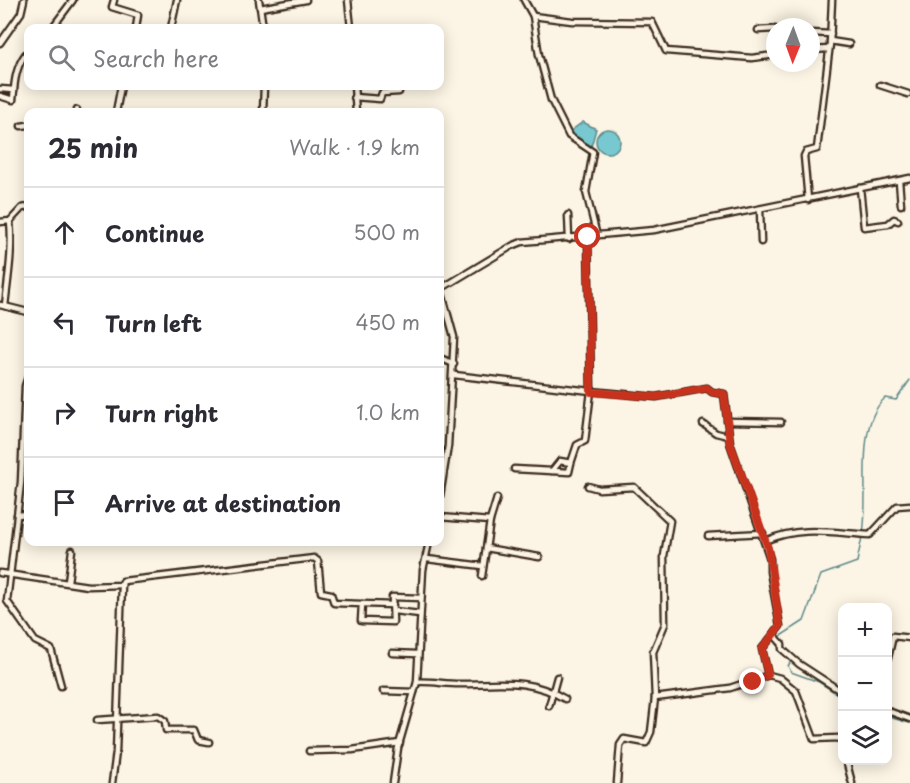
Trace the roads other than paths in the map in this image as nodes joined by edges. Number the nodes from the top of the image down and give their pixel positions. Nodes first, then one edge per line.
1 (24, 0) edge
2 (73, 0) edge
3 (114, 0) edge
4 (177, 0) edge
5 (259, 0) edge
6 (306, 0) edge
7 (348, 0) edge
8 (524, 0) edge
9 (832, 0) edge
10 (260, 8) junction
11 (533, 16) junction
12 (55, 24) edge
13 (137, 24) edge
14 (172, 24) edge
15 (262, 24) edge
16 (351, 24) edge
17 (820, 33) edge
18 (831, 34) junction
19 (830, 41) junction
20 (0, 44) edge
21 (849, 44) dead end
22 (829, 49) junction
23 (820, 50) edge
24 (24, 56) edge
25 (766, 56) edge
26 (880, 85) dead end
27 (0, 89) edge
28 (14, 90) junction
29 (120, 90) edge
30 (264, 90) edge
31 (354, 90) edge
32 (399, 92) dead end
33 (908, 93) edge
34 (0, 96) edge
35 (354, 97) junction
36 (117, 108) edge
37 (263, 108) edge
38 (355, 108) edge
39 (21, 126) dead end
40 (24, 126) edge
41 (910, 178) edge
42 (899, 181) junction
43 (860, 188) junction
44 (808, 200) junction
45 (901, 205) dead end
46 (24, 206) edge
47 (22, 208) joint
48 (760, 209) junction
49 (568, 215) dead end
50 (10, 221) junction
51 (898, 221) dead end
52 (0, 222) edge
53 (597, 236) junction
54 (588, 237) junction
55 (569, 239) junction
56 (761, 242) dead end
57 (444, 285) edge
58 (444, 299) edge
59 (3, 306) edge
60 (24, 311) edge
61 (444, 360) edge
62 (454, 364) junction
63 (453, 375) junction
64 (591, 392) junction
65 (24, 402) edge
66 (727, 421) junction
67 (781, 422) dead end
68 (703, 424) dead end
69 (728, 436) junction
70 (572, 463) junction
71 (514, 469) dead end
72 (444, 471) edge
73 (552, 471) junction
74 (588, 486) dead end
75 (497, 498) dead end
76 (910, 505) edge
77 (24, 514) edge
78 (17, 515) junction
79 (444, 517) edge
80 (490, 521) junction
81 (763, 533) junction
82 (708, 536) dead end
83 (765, 541) junction
84 (429, 546) edge
85 (486, 548) junction
86 (72, 550) dead end
87 (539, 557) dead end
88 (427, 559) junction
89 (483, 566) junction
90 (0, 573) edge
91 (10, 575) junction
92 (482, 576) dead end
93 (68, 582) junction
94 (122, 585) junction
95 (421, 597) junction
96 (363, 604) junction
97 (393, 605) junction
98 (394, 611) junction
99 (420, 614) junction
100 (774, 635) junction
101 (910, 638) edge
102 (392, 653) dead end
103 (417, 654) junction
104 (888, 657) edge
105 (768, 675) junction
106 (557, 677) dead end
107 (417, 681) junction
108 (61, 686) dead end
109 (838, 689) edge
110 (383, 691) dead end
111 (414, 693) junction
112 (554, 693) junction
113 (655, 698) junction
114 (565, 699) dead end
115 (549, 706) dead end
116 (892, 712) edge
117 (910, 719) edge
118 (97, 720) dead end
119 (117, 720) junction
120 (838, 738) edge
121 (209, 742) dead end
122 (400, 743) junction
123 (309, 751) dead end
124 (847, 765) edge
125 (112, 783) edge
126 (393, 783) edge
127 (617, 783) edge
128 (852, 783) edge

1 - 20 street
2 - 12 street
3 - 13 street
4 - 14 street
5 - 10 street
6 - 10 street
7 - 16 street
8 - 11 street
9 - 18 street
10 - 15 street
11 - 25 street
11 - 53 street
17 - 18 street
18 - 19 street
19 - 21 street
19 - 22 street
22 - 23 street
22 - 44 street
24 - 28 street
26 - 33 street
27 - 28 street
28 - 34 street
29 - 36 street
30 - 37 street
31 - 35 street
32 - 35 street
35 - 38 street
39 - 40 street
41 - 42 street
42 - 43 street
42 - 45 street
43 - 44 street
43 - 51 street
44 - 48 street
46 - 47 street
47 - 50 street
48 - 53 street
48 - 56 street
49 - 55 street
50 - 52 street
50 - 59 street
53 - 54 street
54 - 55 street
54 - 64 street
55 - 57 street
58 - 62 street
59 - 60 street
61 - 62 street
62 - 63 street
63 - 64 street
63 - 72 street
64 - 66 street
64 - 70 street
65 - 78 street
66 - 67 street
66 - 69 street
68 - 69 street
69 - 81 street
70 - 73 street
70 - 73 street
71 - 73 street
74 - 113 street
75 - 80 street
76 - 83 street
77 - 78 street
78 - 91 street
79 - 80 street
80 - 85 street
81 - 82 street
81 - 83 street
83 - 100 street
84 - 88 street
85 - 87 street
85 - 89 street
86 - 93 street
88 - 89 street
88 - 95 street
89 - 92 street
90 - 91 street
91 - 93 street
91 - 108 street
93 - 94 street
94 - 96 street
94 - 119 street
95 - 97 street
95 - 99 street
96 - 97 street
96 - 98 street
97 - 98 street
98 - 99 street
99 - 103 street
100 - 105 street
100 - 109 street
101 - 104 street
102 - 103 street
103 - 107 street
105 - 113 street
105 - 120 street
106 - 112 street
107 - 111 street
107 - 112 street
110 - 111 street
111 - 122 street
112 - 114 street
112 - 115 street
113 - 127 street
116 - 117 street
118 - 119 street
119 - 121 street
119 - 125 street
122 - 123 street
122 - 126 street
124 - 128 street

